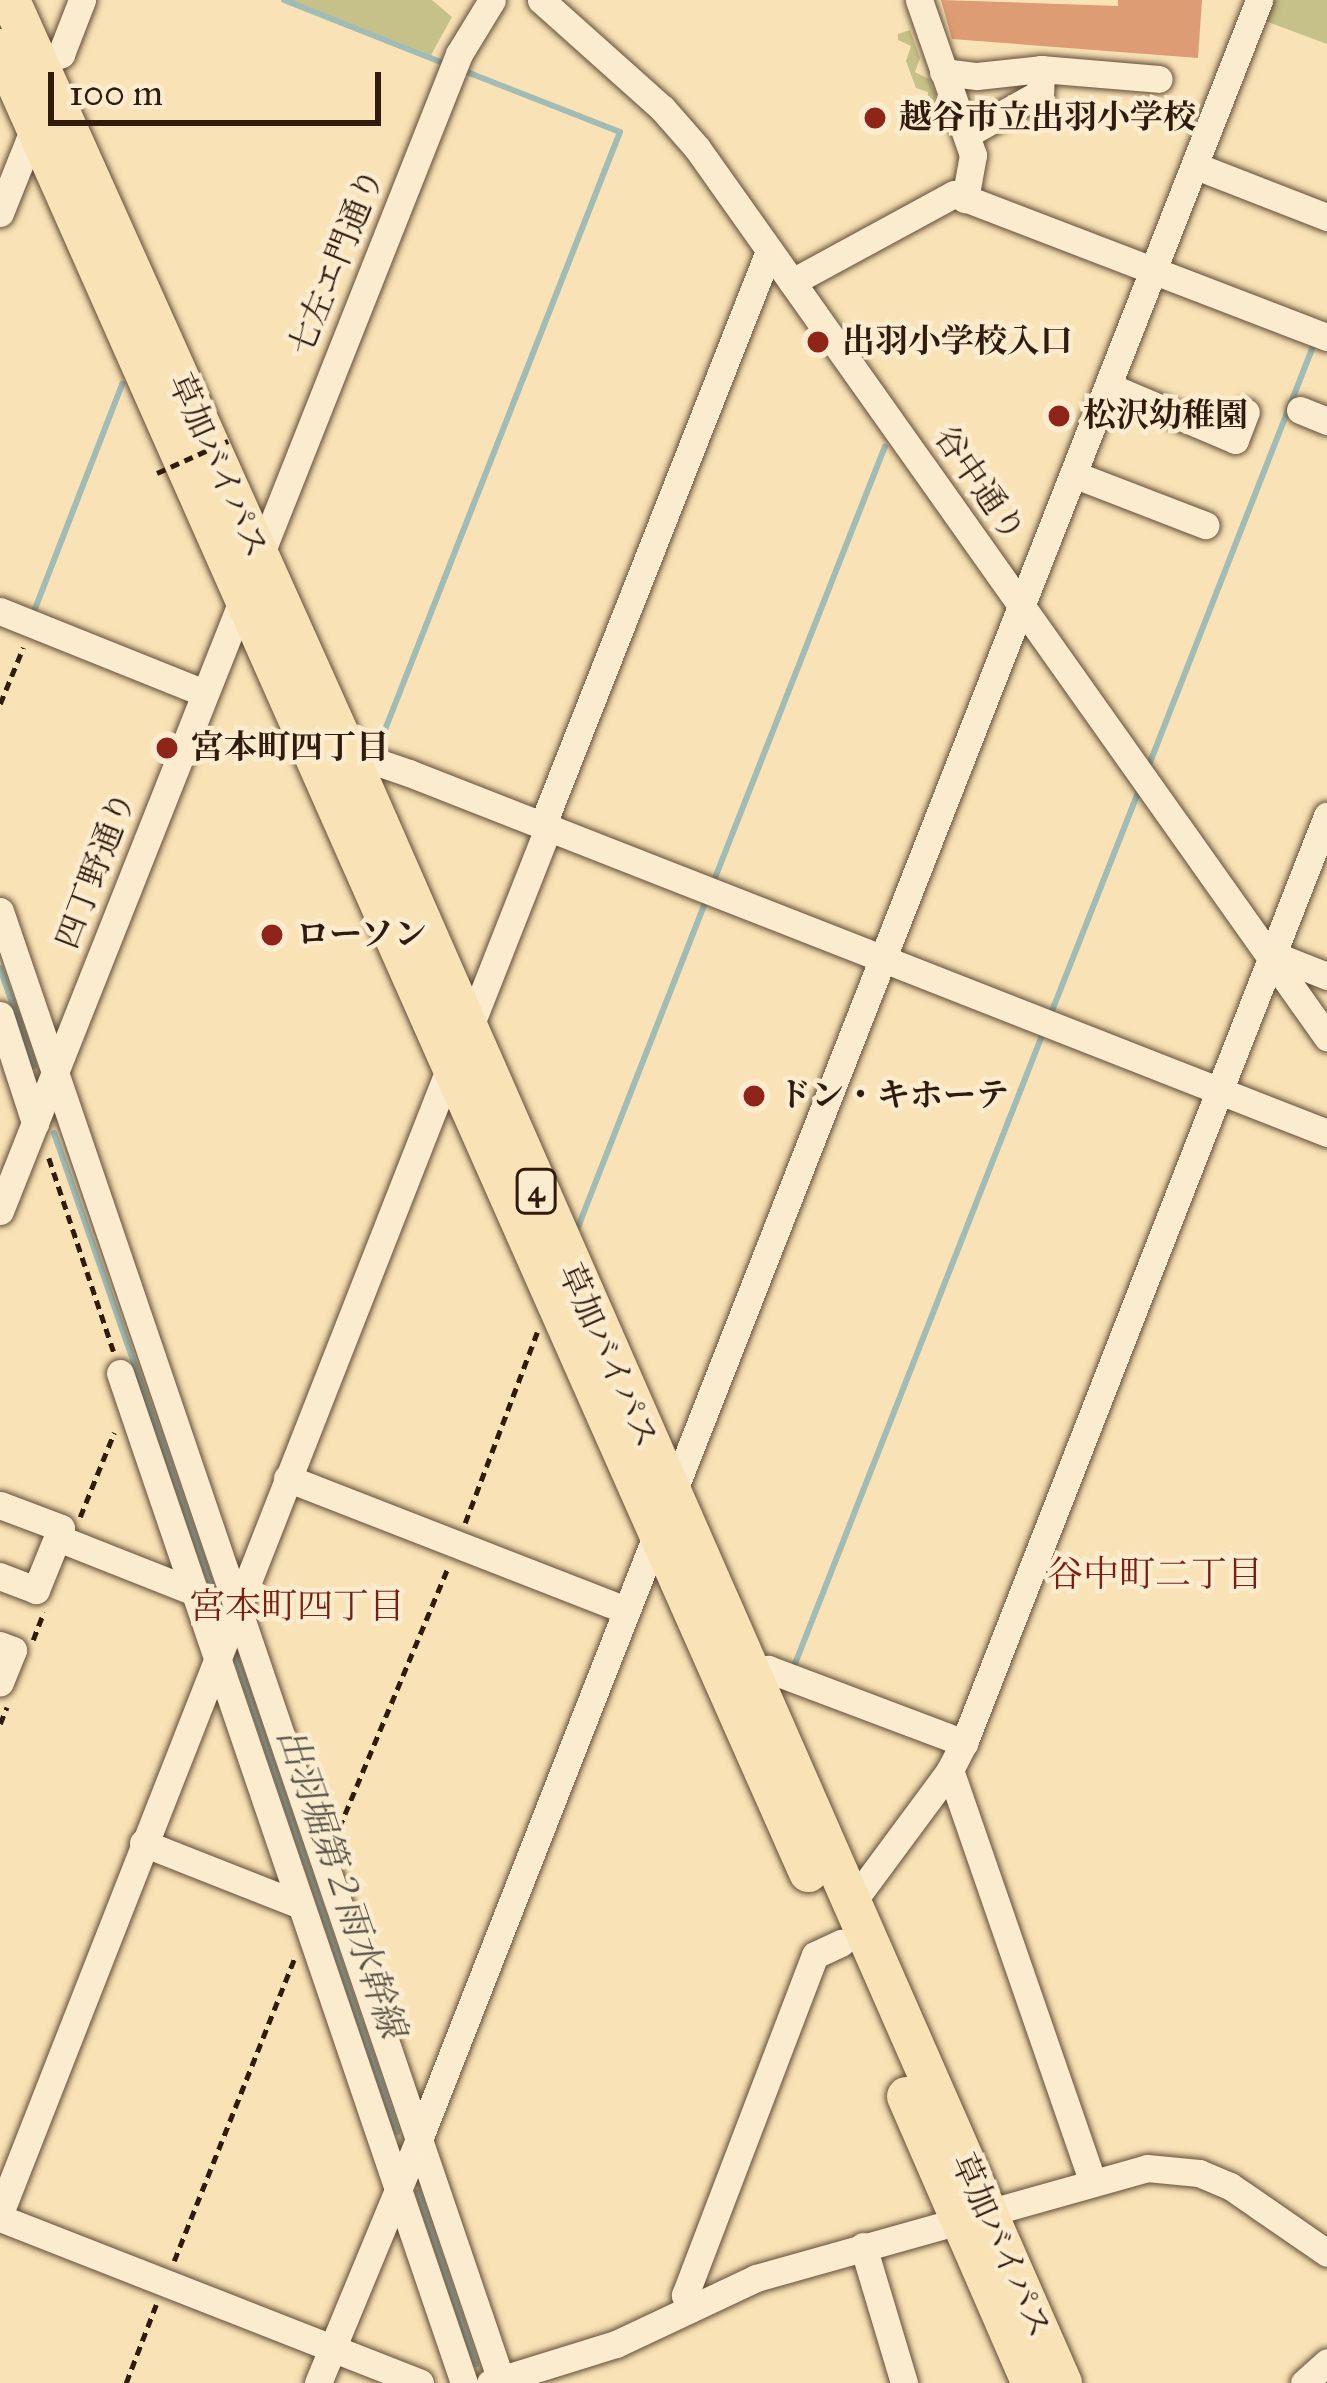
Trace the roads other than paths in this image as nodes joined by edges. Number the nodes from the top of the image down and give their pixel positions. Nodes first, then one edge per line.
1 (10, 0) edge
2 (82, 0) edge
3 (492, 0) edge
4 (541, 0) edge
5 (919, 0) edge
6 (1259, 0) edge
7 (0, 48) edge
8 (38, 63) junction
9 (1041, 69) junction
10 (943, 72) junction
11 (1159, 79) dead end
12 (34, 128) junction
13 (967, 134) junction
14 (1196, 166) junction
15 (965, 199) junction
16 (0, 213) edge
17 (1327, 217) edge
18 (770, 250) junction
19 (1153, 270) junction
20 (792, 283) junction
21 (1327, 337) edge
22 (1108, 386) junction
23 (1300, 410) dead end
24 (1246, 412) dead end
25 (1327, 421) edge
26 (1072, 474) junction
27 (1205, 525) dead end
28 (260, 556) junction
29 (243, 598) junction
30 (1021, 606) junction
31 (0, 611) edge
32 (204, 693) junction
33 (355, 770) junction
34 (1327, 816) edge
35 (546, 825) junction
36 (0, 911) edge
37 (884, 957) junction
38 (1274, 958) junction
39 (1327, 976) edge
40 (0, 1015) edge
41 (1327, 1036) edge
42 (458, 1051) junction
43 (54, 1075) junction
44 (1221, 1090) junction
45 (35, 1121) junction
46 (1327, 1133) edge
47 (0, 1210) edge
48 (119, 1373) road end
49 (287, 1478) junction
50 (669, 1495) junction
51 (0, 1504) edge
52 (656, 1537) junction
53 (58, 1538) junction
54 (0, 1576) edge
55 (189, 1579) junction
56 (236, 1606) junction
57 (626, 1610) junction
58 (0, 1645) edge
59 (215, 1654) junction
60 (752, 1675) junction
61 (0, 1682) edge
62 (964, 1742) junction
63 (950, 1770) junction
64 (143, 1843) junction
65 (851, 1904) junction
66 (303, 1915) junction
67 (841, 1942) junction
68 (418, 2141) junction
69 (1092, 2180) junction
70 (396, 2188) junction
71 (971, 2214) junction
72 (0, 2215) edge
73 (862, 2246) junction
74 (1327, 2253) edge
75 (690, 2309) junction
76 (332, 2348) junction
77 (1327, 2362) edge
78 (500, 2382) edge
79 (318, 2383) edge
80 (420, 2383) edge
81 (464, 2383) edge
82 (904, 2383) edge
83 (1030, 2383) edge
84 (1061, 2383) edge
85 (1304, 2383) edge

1 - 8 highway, 草加バイパス / 4
2 - 8 street
3 - 28 street, 七左エ門通り
4 - 18 street, 谷中通り
5 - 10 street
6 - 14 street
7 - 12 highway, 草加バイパス / 4
8 - 28 highway, 草加バイパス / 4
9 - 10 street
9 - 11 street
9 - 13 street
10 - 13 street
12 - 16 street
12 - 29 highway, 草加バイパス / 4
13 - 15 street
14 - 17 street
14 - 19 street
15 - 19 street
15 - 20 street
18 - 20 street, 谷中通り
18 - 35 street
19 - 21 street
19 - 22 street
20 - 30 street, 谷中通り
22 - 24 street
22 - 26 street
23 - 25 street
26 - 27 street
26 - 30 street
28 - 29 street, 四丁野通り
28 - 33 highway, 草加バイパス / 4
29 - 32 street, 四丁野通り
29 - 42 highway, 草加バイパス / 4
30 - 37 street
30 - 38 street, 谷中通り
31 - 32 street
32 - 43 street, 四丁野通り
33 - 35 street
33 - 42 highway, 草加バイパス / 4
34 - 38 street
35 - 37 street
35 - 42 street
36 - 43 street
37 - 44 street
37 - 50 street
38 - 39 street
38 - 41 street, 谷中通り
38 - 44 street
40 - 45 street
42 - 49 street
42 - 50 highway, 草加バイパス / 4
42 - 52 highway, 草加バイパス / 4
43 - 45 street, 四丁野通り
43 - 56 street
44 - 46 street
44 - 62 street
45 - 47 street, 四丁野通り
48 - 55 street
49 - 56 street
49 - 57 street
50 - 52 street
50 - 60 highway, 草加バイパス / 4
51 - 53 street
52 - 57 street
52 - 67 highway, 草加バイパス / 4
53 - 54 street
53 - 55 street
55 - 59 street
56 - 59 street
56 - 68 street
57 - 68 street
58 - 61 street
59 - 64 street
59 - 66 street
60 - 62 street
60 - 65 highway, 草加バイパス / 4
62 - 63 street
63 - 65 street
63 - 69 street
64 - 66 street
64 - 72 street
65 - 71 highway, 草加バイパス / 4
66 - 70 street
67 - 71 highway, 草加バイパス / 4
67 - 75 street
68 - 70 street
68 - 78 street
69 - 71 street
69 - 74 street
70 - 76 street
70 - 81 street
71 - 73 street
71 - 83 highway, 草加バイパス / 4
71 - 84 highway, 草加バイパス / 4
72 - 76 street
73 - 75 street
73 - 82 street
75 - 78 street
76 - 79 street
76 - 80 street
77 - 85 street

